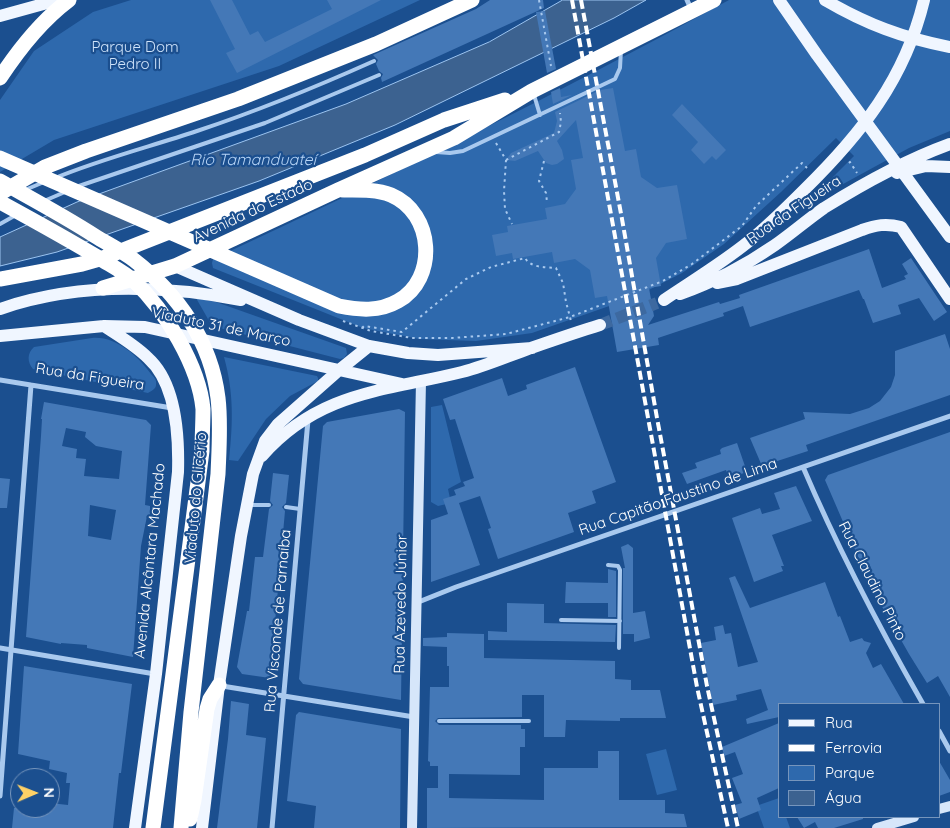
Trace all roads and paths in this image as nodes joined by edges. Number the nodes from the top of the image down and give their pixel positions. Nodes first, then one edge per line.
1 (58, 0) edge
2 (69, 0) edge
3 (472, 0) edge
4 (714, 0) edge
5 (779, 0) edge
6 (825, 0) edge
7 (924, 0) edge
8 (690, 6) edge
9 (0, 16) edge
10 (950, 46) edge
11 (621, 47) junction
12 (374, 61) dead end
13 (379, 75) dead end
14 (0, 78) edge
15 (532, 91) junction
16 (540, 115) junction
17 (493, 136) junction
18 (950, 144) edge
19 (424, 151) junction
20 (0, 158) edge
21 (544, 162) dead end
22 (802, 163) dead end
23 (950, 168) edge
24 (880, 176) junction
25 (0, 181) edge
26 (338, 190) junction
27 (5, 199) edge
28 (547, 202) dead end
29 (37, 204) dead end
30 (0, 206) edge
31 (29, 208) dead end
32 (0, 224) edge
33 (512, 224) dead end
34 (950, 236) edge
35 (82, 264) junction
36 (175, 266) junction
37 (0, 279) edge
38 (707, 284) junction
39 (103, 288) junction
40 (950, 299) edge
41 (260, 304) junction
42 (0, 309) edge
43 (570, 317) junction
44 (339, 320) dead end
45 (600, 325) tunnel mouth
46 (104, 326) junction
47 (362, 328) junction
48 (575, 333) junction
49 (0, 336) edge
50 (369, 346) junction
51 (532, 348) junction
52 (338, 371) junction
53 (0, 380) edge
54 (421, 381) junction
55 (402, 384) junction
56 (31, 385) junction
57 (174, 408) junction
58 (950, 416) edge
59 (308, 417) junction
60 (259, 459) junction
61 (803, 467) junction
62 (247, 505) junction
63 (269, 506) dead end
64 (286, 507) dead end
65 (300, 509) junction
66 (608, 565) dead end
67 (416, 603) junction
68 (561, 620) dead end
69 (620, 621) junction
70 (0, 648) edge
71 (619, 648) dead end
72 (11, 650) junction
73 (156, 674) junction
74 (219, 685) junction
75 (283, 696) junction
76 (922, 703) edge
77 (414, 717) junction
78 (440, 721) dead end
79 (529, 721) dead end
80 (940, 734) edge
81 (950, 751) edge
82 (0, 796) edge
83 (911, 818) edge
84 (135, 828) edge
85 (153, 828) edge
86 (181, 828) edge
87 (188, 828) edge
88 (202, 828) edge
89 (272, 828) edge
90 (412, 828) edge
91 (877, 828) edge

1 - 9 main road
2 - 14 highway
3 - 27 highway
4 - 8 highway, Avenida do Estado
5 - 34 main road
6 - 10 main road
7 - 38 main road, Rua da Figueira
8 - 11 highway, Avenida do Estado
11 - 15 highway, Avenida do Estado
11 - 16 lane
12 - 27 lane
13 - 29 lane
15 - 16 lane
15 - 19 highway, Avenida do Estado
15 - 35 highway, Avenida do Estado
16 - 17 lane
17 - 19 lane
17 - 33 path
18 - 24 main road, Rua da Figueira
19 - 26 highway, Avenida do Estado
20 - 26 highway
21 - 28 path
22 - 43 path
23 - 24 main road
24 - 38 main road, Rua da Figueira
25 - 86 highway, Viaduto do Glicério
26 - 36 highway, Avenida do Estado
27 - 30 lane
27 - 85 highway, Viaduto do Glicério
31 - 32 lane
35 - 36 highway
35 - 37 highway, Avenida do Estado
36 - 39 highway, Avenida do Estado
36 - 41 main road
38 - 40 main road
39 - 41 main road
39 - 42 main road, Avenida do Estado
41 - 50 main road
43 - 47 path
43 - 47 path
43 - 48 path
44 - 47 path
45 - 48 main road
46 - 49 main road, Viaduto 31 de Março
46 - 52 main road, Viaduto 31 de Março
46 - 57 main road, Avenida Alcântara Machado
48 - 51 main road
50 - 51 main road
50 - 52 main road
51 - 54 main road
52 - 55 main road, Viaduto 31 de Março
52 - 60 main road
53 - 56 street, Rua da Figueira
54 - 55 main road
54 - 67 street, Rua Azevedo Júnior
55 - 59 main road
56 - 57 street, Rua da Figueira
56 - 72 street
57 - 73 main road, Avenida Alcântara Machado
58 - 61 street, Rua Capitão Faustino de Lima
59 - 60 main road
59 - 65 street, Rua Visconde de Parnaíba
60 - 62 main road
61 - 67 street, Rua Capitão Faustino de Lima
61 - 76 street, Rua Claudino Pinto
62 - 63 lane
62 - 74 main road
64 - 65 lane
65 - 75 street, Rua Visconde de Parnaíba
66 - 69 lane
67 - 77 street, Rua Azevedo Júnior
68 - 69 lane
69 - 71 lane
70 - 72 street
72 - 73 street
72 - 82 street
73 - 84 main road, Avenida Alcântara Machado
74 - 75 street
74 - 87 highway
74 - 88 main road
75 - 77 street
75 - 89 street, Rua Visconde de Parnaíba
77 - 90 street, Rua Azevedo Júnior
78 - 79 lane
80 - 81 street
83 - 91 street

